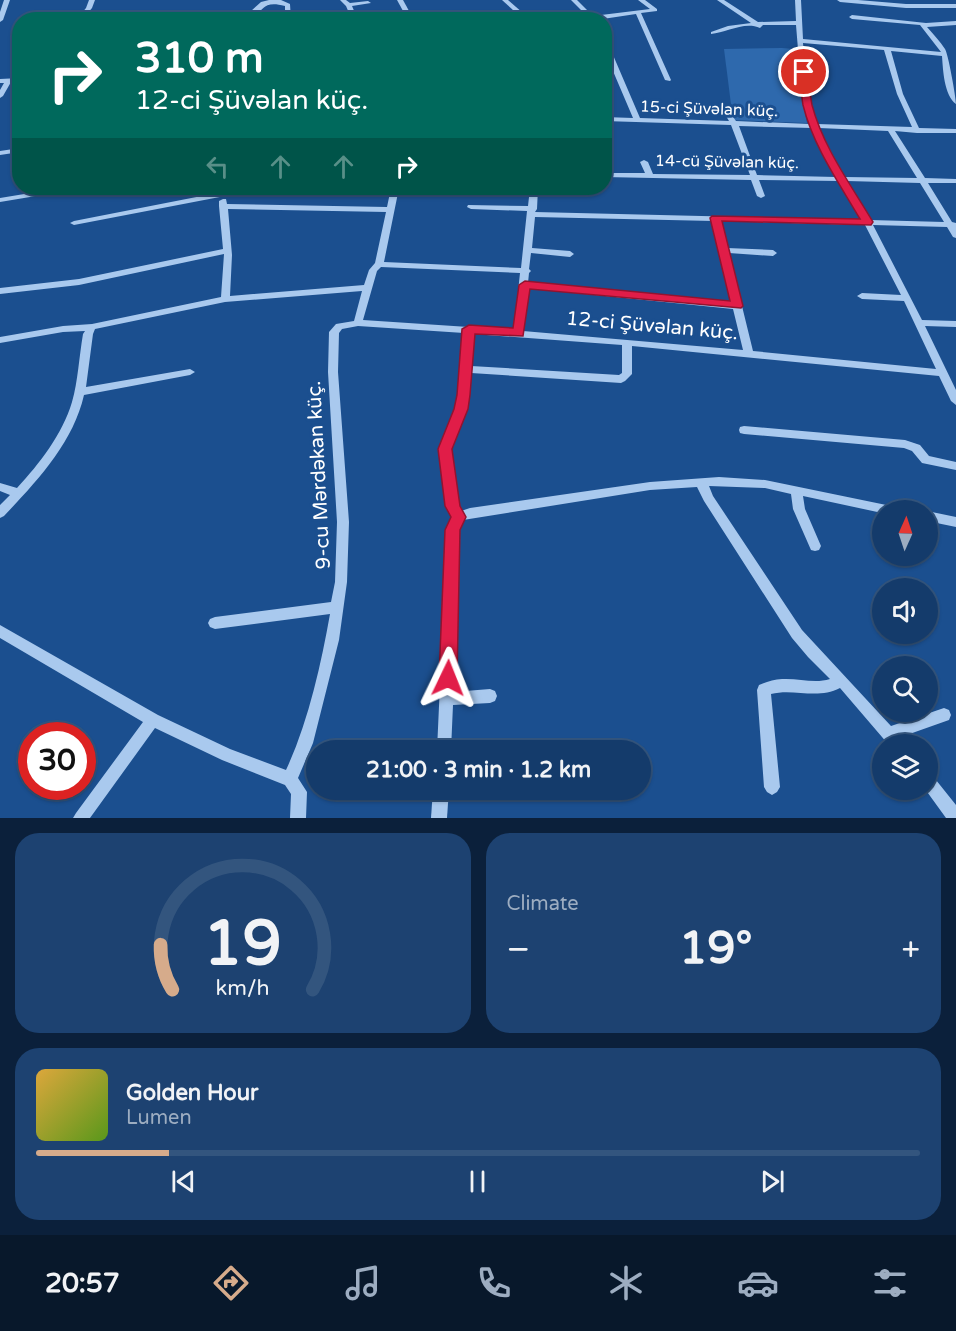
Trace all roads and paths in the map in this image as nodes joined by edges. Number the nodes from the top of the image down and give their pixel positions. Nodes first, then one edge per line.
1 (7, 0) edge
2 (276, 0) edge
3 (343, 0) edge
4 (505, 0) edge
5 (574, 0) edge
6 (641, 0) edge
7 (720, 0) edge
8 (798, 0) edge
9 (836, 0) edge
10 (368, 3) dead end
11 (349, 5) junction
12 (956, 6) edge
13 (253, 12) edge
14 (288, 12) edge
15 (352, 12) edge
16 (519, 12) edge
17 (587, 12) edge
18 (638, 12) junction
19 (612, 15) edge
20 (1, 17) edge
21 (852, 17) dead end
22 (800, 23) junction
23 (956, 23) edge
24 (924, 24) junction
25 (760, 27) junction
26 (713, 33) dead end
27 (801, 41) junction
28 (887, 49) junction
29 (945, 54) junction
30 (612, 60) edge
31 (668, 80) dead end
32 (4, 81) edge
33 (0, 96) edge
34 (956, 102) edge
35 (726, 111) dead end
36 (612, 119) edge
37 (637, 120) junction
38 (733, 123) junction
39 (815, 126) junction
40 (891, 130) junction
41 (917, 131) junction
42 (956, 131) edge
43 (644, 162) dead end
44 (612, 175) edge
45 (650, 176) junction
46 (755, 178) junction
47 (842, 180) junction
48 (921, 181) junction
49 (956, 181) edge
50 (30, 195) edge
51 (204, 195) edge
52 (223, 195) edge
53 (393, 195) edge
54 (534, 195) edge
55 (762, 196) dead end
56 (0, 200) edge
57 (223, 206) junction
58 (471, 207) dead end
59 (390, 210) junction
60 (533, 212) junction
61 (716, 218) junction
62 (867, 222) junction
63 (74, 223) dead end
64 (953, 224) edge
65 (956, 235) edge
66 (529, 250) junction
67 (724, 250) junction
68 (228, 251) junction
69 (773, 253) dead end
70 (570, 254) dead end
71 (380, 264) junction
72 (527, 271) junction
73 (525, 285) junction
74 (368, 288) junction
75 (0, 291) edge
76 (862, 296) dead end
77 (907, 298) junction
78 (225, 299) junction
79 (737, 306) junction
80 (358, 323) junction
81 (920, 323) junction
82 (956, 324) edge
83 (92, 327) junction
84 (469, 329) junction
85 (518, 333) junction
86 (0, 340) edge
87 (627, 342) junction
88 (748, 352) junction
89 (464, 369) junction
90 (190, 372) dead end
91 (943, 372) junction
92 (80, 392) junction
93 (956, 401) edge
94 (744, 430) dead end
95 (956, 466) edge
96 (701, 482) junction
97 (0, 487) edge
98 (796, 490) junction
99 (20, 493) junction
100 (872, 506) edge
101 (0, 513) edge
102 (458, 517) junction
103 (938, 518) edge
104 (956, 522) edge
105 (815, 546) dead end
106 (338, 607) junction
107 (215, 623) dead end
108 (0, 631) edge
109 (841, 680) junction
110 (490, 696) dead end
111 (447, 699) junction
112 (944, 715) dead end
113 (153, 720) junction
114 (889, 734) edge
115 (904, 734) edge
116 (445, 740) edge
117 (290, 779) junction
118 (772, 787) dead end
119 (938, 794) edge
120 (440, 800) edge
121 (81, 818) edge
122 (298, 818) edge
123 (439, 818) edge
124 (956, 818) edge

1 - 20 street
2 - 13 street
2 - 14 street
3 - 11 street
4 - 16 street
5 - 17 street
6 - 18 street
7 - 25 street
8 - 22 street
9 - 12 street
10 - 11 street
11 - 15 street
18 - 19 street
18 - 31 street
21 - 24 street
22 - 25 street
22 - 27 street
23 - 24 street
24 - 29 street
25 - 26 street
27 - 28 street
27 - 39 street
28 - 29 street
28 - 41 street
29 - 34 street
30 - 37 street
32 - 33 street
35 - 38 street
36 - 37 street, 15-ci Şüvəlan küç.
37 - 38 street, 15-ci Şüvəlan küç.
38 - 39 street, 15-ci Şüvəlan küç.
38 - 46 street
39 - 40 street, 15-ci Şüvəlan küç.
39 - 47 street
40 - 41 street, 15-ci Şüvəlan küç.
40 - 48 street
41 - 42 street, 15-ci Şüvəlan küç.
43 - 45 street
44 - 45 street, 14-cü Şüvəlan küç.
45 - 46 street, 14-cü Şüvəlan küç.
46 - 47 street, 14-cü Şüvəlan küç.
46 - 55 street
47 - 48 street, 14-cü Şüvəlan küç.
47 - 62 street
48 - 49 street, 14-cü Şüvəlan küç.
48 - 64 street
50 - 56 street
51 - 63 street
52 - 57 street
53 - 59 street
54 - 60 street
57 - 59 street
57 - 68 street
58 - 60 street
59 - 71 street
60 - 61 street
60 - 66 street
61 - 62 street
61 - 67 street
62 - 64 street
62 - 77 street
64 - 65 street
66 - 70 street
66 - 72 street
67 - 69 street
67 - 79 street
68 - 75 street
68 - 78 street
71 - 72 street
71 - 74 street
72 - 73 street
73 - 79 street
73 - 85 street
74 - 78 street
74 - 80 street
76 - 77 street
77 - 81 street
78 - 83 street
79 - 88 street
80 - 84 street, 12-ci Şüvəlan küç.
80 - 106 street, 9-cu Mərdəkan küç.
81 - 82 street
81 - 91 street
83 - 86 street
83 - 92 street
84 - 85 street, 12-ci Şüvəlan küç.
84 - 89 street
85 - 87 street, 12-ci Şüvəlan küç.
87 - 88 street, 12-ci Şüvəlan küç.
87 - 89 street
88 - 91 street, 12-ci Şüvəlan küç.
89 - 102 street
90 - 92 street
91 - 93 street
92 - 99 street
94 - 95 street
96 - 98 street
96 - 102 street
96 - 109 street
97 - 99 street
98 - 100 street
98 - 105 street
99 - 101 street
102 - 111 street
103 - 104 street
106 - 107 street
106 - 117 street, 9-cu Mərdəkan küç.
108 - 113 street
109 - 114 street
109 - 118 street
110 - 111 street
111 - 116 street
112 - 115 street
113 - 117 street
113 - 121 street
117 - 122 street
119 - 124 street
120 - 123 street

